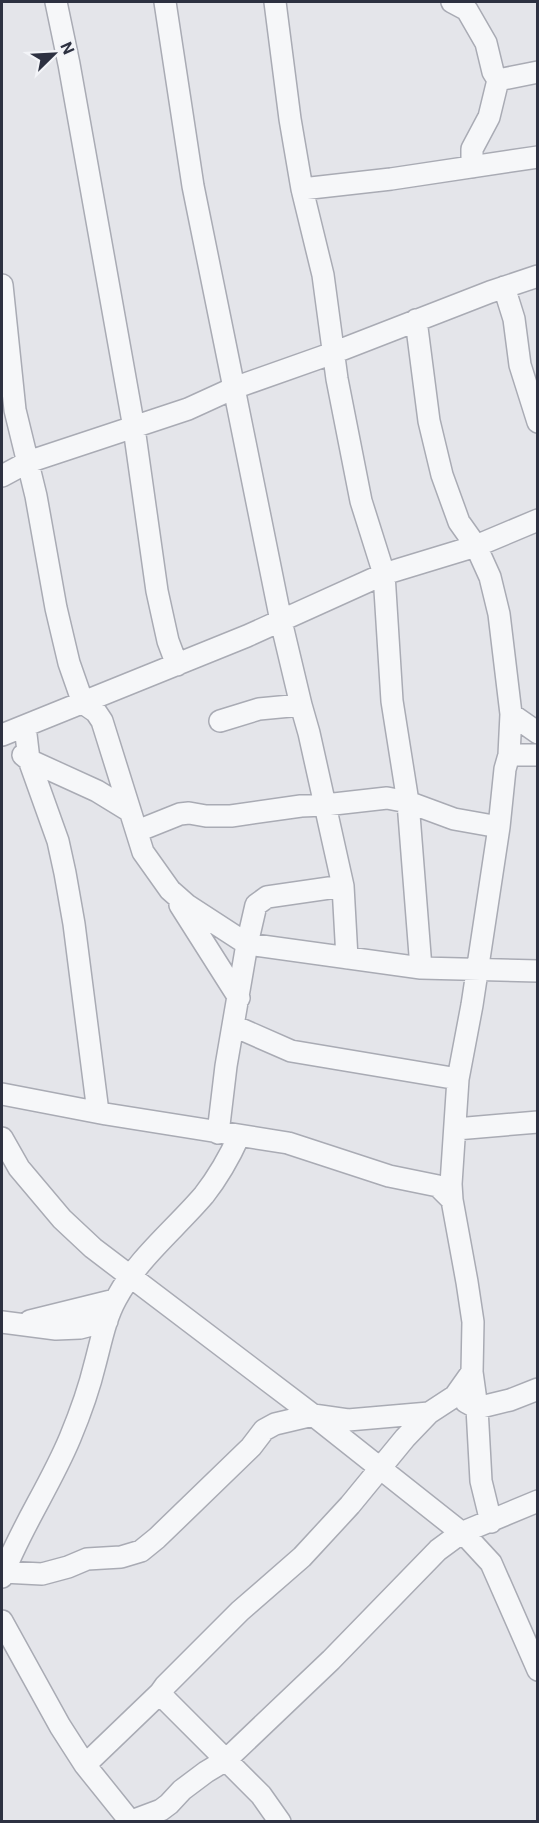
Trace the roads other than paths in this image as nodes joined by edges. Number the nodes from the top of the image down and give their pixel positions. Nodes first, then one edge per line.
1 (56, 2) edge
2 (165, 2) edge
3 (275, 2) edge
4 (452, 2) edge
5 (537, 72) edge
6 (498, 80) junction
7 (537, 157) edge
8 (472, 167) junction
9 (302, 189) junction
10 (537, 276) edge
11 (2, 285) edge
12 (504, 287) junction
13 (416, 320) junction
14 (333, 353) junction
15 (234, 388) junction
16 (537, 422) edge
17 (134, 428) junction
18 (28, 462) junction
19 (2, 476) edge
20 (537, 520) edge
21 (476, 546) junction
22 (384, 574) junction
23 (281, 621) junction
24 (177, 665) junction
25 (83, 703) junction
26 (301, 705) junction
27 (511, 714) junction
28 (220, 721) dead end
29 (24, 726) junction
30 (537, 733) edge
31 (2, 735) edge
32 (509, 755) junction
33 (537, 755) edge
34 (30, 760) junction
35 (408, 802) junction
36 (325, 806) junction
37 (132, 819) junction
38 (499, 827) junction
39 (343, 886) junction
40 (170, 890) junction
41 (247, 944) junction
42 (347, 958) junction
43 (421, 968) junction
44 (477, 969) junction
45 (537, 971) edge
46 (239, 998) junction
47 (234, 1026) junction
48 (458, 1079) junction
49 (2, 1094) edge
50 (98, 1112) junction
51 (537, 1122) edge
52 (456, 1129) junction
53 (229, 1134) junction
54 (2, 1138) edge
55 (447, 1186) junction
56 (130, 1276) junction
57 (115, 1300) junction
58 (107, 1321) junction
59 (10, 1324) edge
60 (80, 1328) junction
61 (99, 1346) junction
62 (472, 1372) junction
63 (537, 1389) edge
64 (454, 1396) junction
65 (477, 1408) junction
66 (429, 1413) junction
67 (313, 1415) junction
68 (379, 1468) junction
69 (537, 1501) edge
70 (491, 1522) junction
71 (461, 1533) junction
72 (2, 1574) edge
73 (2, 1621) edge
74 (537, 1670) edge
75 (160, 1693) junction
76 (226, 1760) junction
77 (85, 1765) junction
78 (129, 1821) edge
79 (280, 1821) edge

1 - 17 street
2 - 15 street
3 - 9 street
4 - 6 street
5 - 6 street
6 - 8 street
7 - 8 street
8 - 9 street
9 - 14 street
10 - 12 street
11 - 18 street
12 - 13 street
12 - 16 street
13 - 14 street
13 - 21 street
14 - 15 street
14 - 22 street
15 - 17 street
15 - 23 street
17 - 18 street
17 - 24 street
18 - 19 street
18 - 25 street
20 - 21 street
21 - 22 street
21 - 27 street
22 - 23 street
22 - 35 street
23 - 24 street
23 - 26 street
24 - 25 street
25 - 29 street
25 - 37 street
26 - 28 street
26 - 36 street
27 - 30 street
27 - 32 street
29 - 31 street
29 - 34 street
31 - 34 street
32 - 33 street
32 - 38 street
34 - 37 street
34 - 50 street
35 - 36 street
35 - 38 street
35 - 43 street
36 - 37 street
36 - 39 street
37 - 40 street
38 - 44 street
39 - 41 street
39 - 42 street
40 - 41 street
40 - 46 street
41 - 42 street
41 - 46 street
42 - 43 street
43 - 44 street
44 - 45 street
44 - 48 street
46 - 47 street
47 - 48 street
47 - 53 street
48 - 52 street
49 - 50 street
50 - 53 street
51 - 52 street
52 - 55 street
53 - 55 street
53 - 56 street
54 - 56 street
55 - 62 street
56 - 57 street
56 - 67 street
57 - 58 street
57 - 59 street
58 - 60 street
58 - 61 street
59 - 60 street
60 - 61 street
61 - 72 street
62 - 64 street
62 - 65 street
63 - 65 street
64 - 65 street
64 - 66 street
65 - 70 street
66 - 67 street
66 - 68 street
67 - 68 street
67 - 72 street
68 - 71 street
68 - 75 street
69 - 70 street
70 - 71 street
71 - 74 street
71 - 76 street
73 - 77 street
75 - 76 street
75 - 77 street
76 - 78 street
76 - 79 street
77 - 78 street

